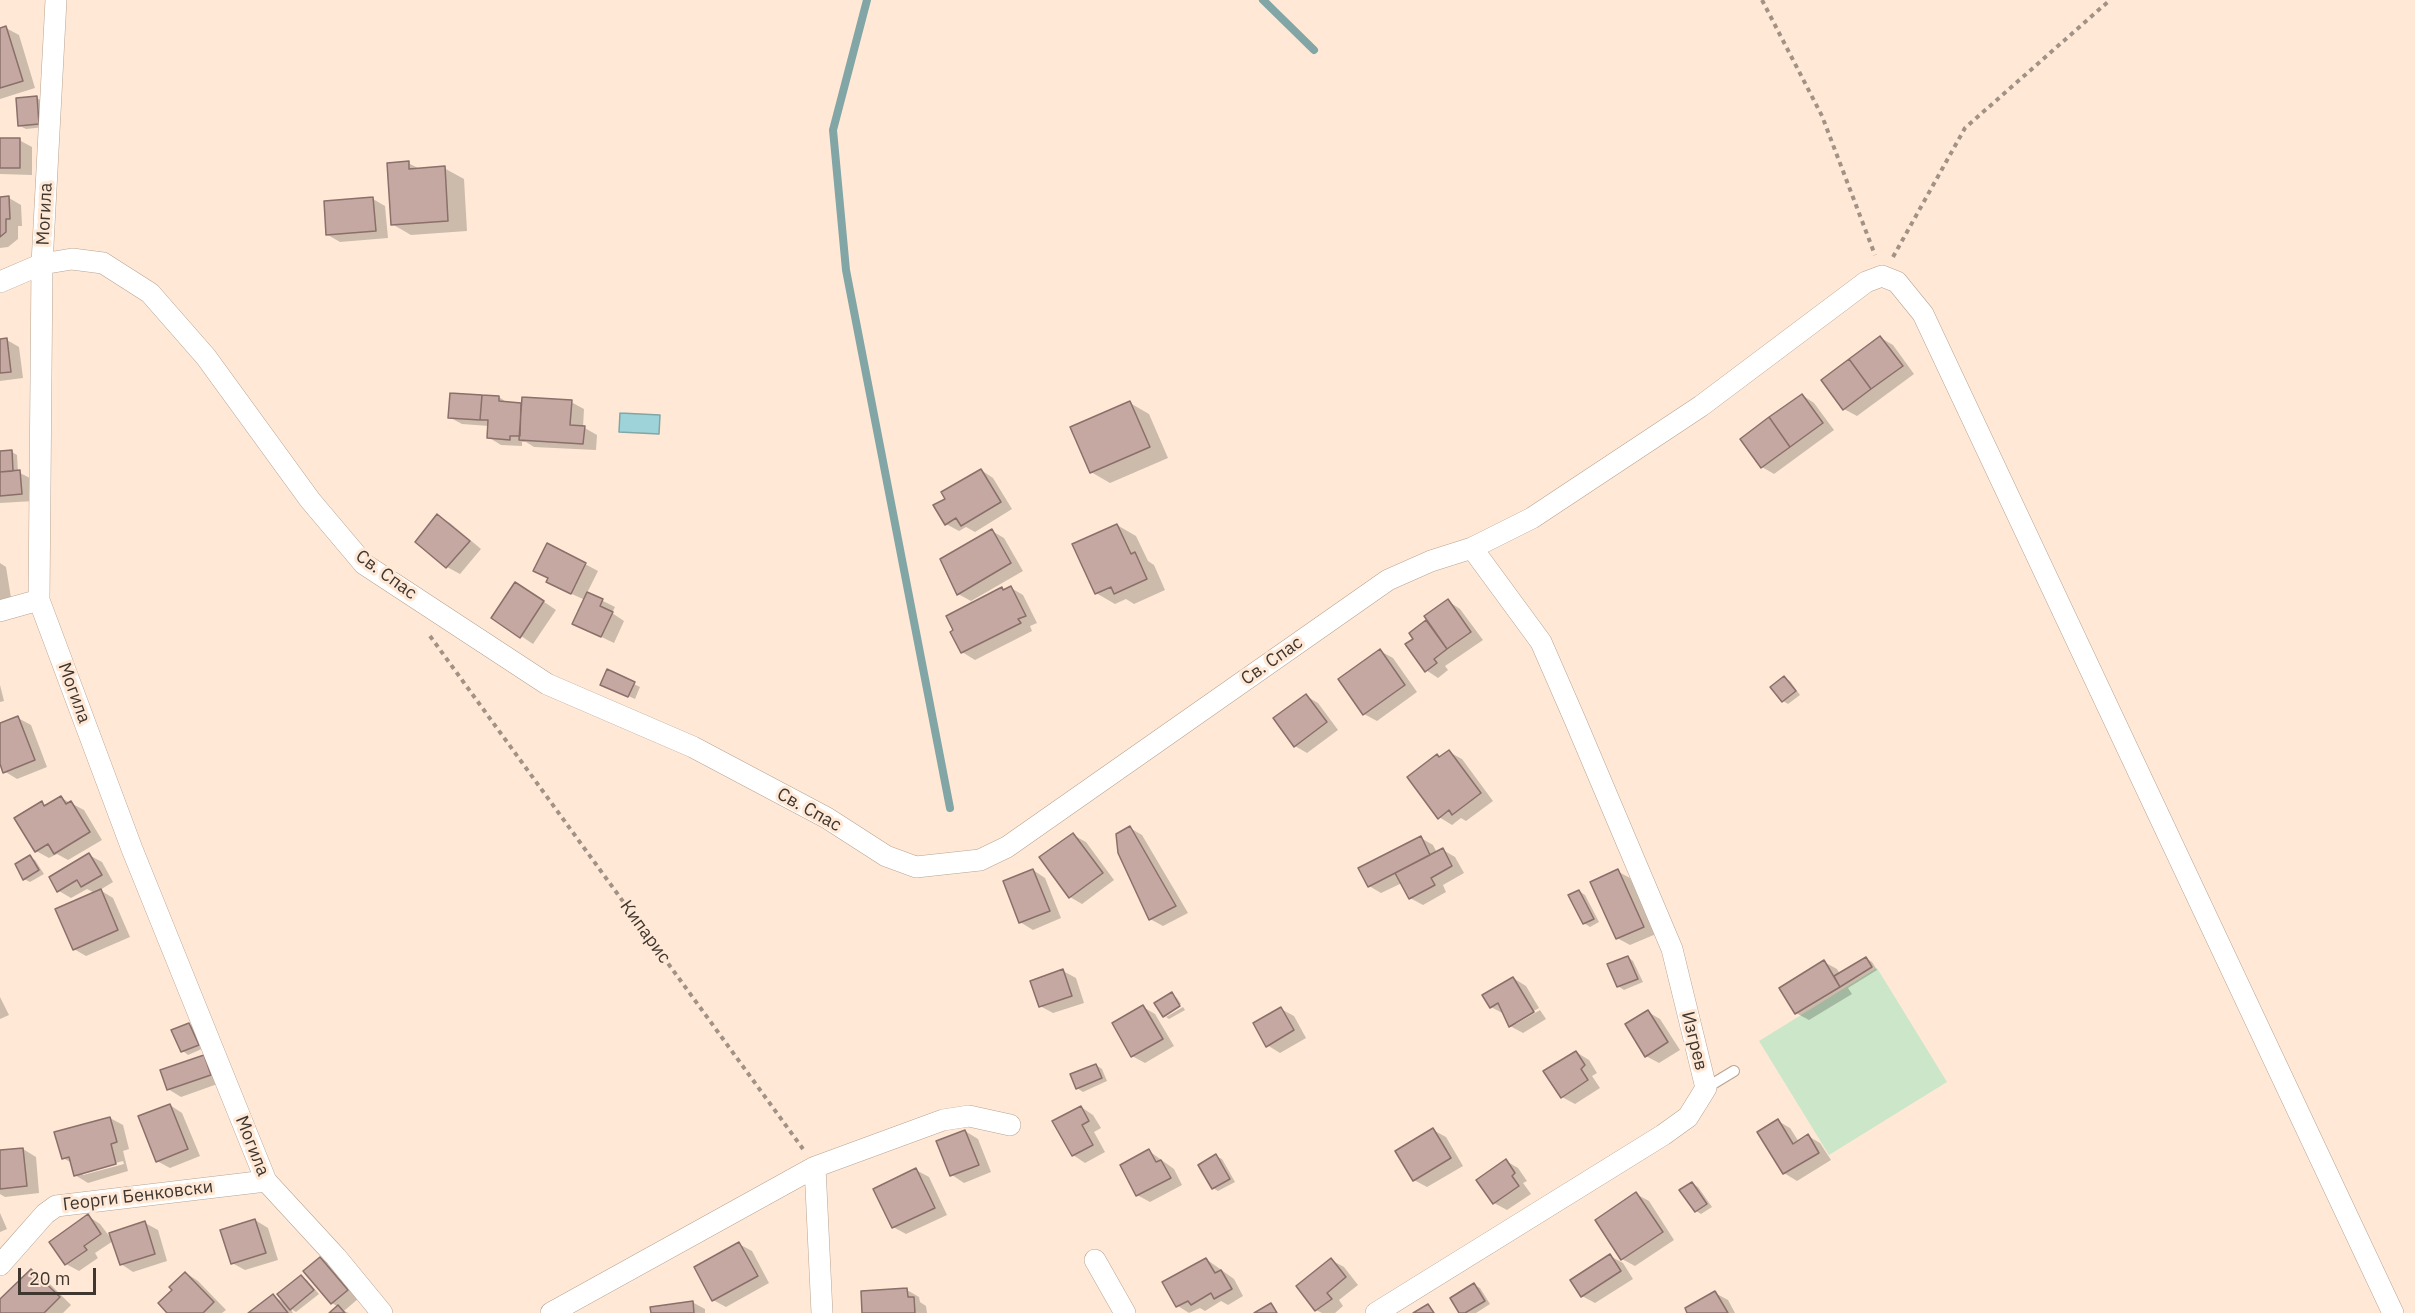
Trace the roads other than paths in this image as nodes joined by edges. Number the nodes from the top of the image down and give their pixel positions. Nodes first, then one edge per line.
1 (56, 0) edge
2 (42, 264) junction
3 (0, 282) edge
4 (1472, 548) junction
5 (39, 600) junction
6 (0, 611) edge
7 (1734, 1071) dead end
8 (1706, 1088) junction
9 (1010, 1125) dead end
10 (816, 1167) junction
11 (266, 1181) junction
12 (1095, 1260) dead end
13 (0, 1265) edge
14 (382, 1313) edge
15 (551, 1313) edge
16 (822, 1313) edge
17 (1125, 1313) edge
18 (1376, 1313) edge
19 (2392, 1313) edge

1 - 2 street, Могила
2 - 3 street, Св. Спас
2 - 4 street, Св. Спас
2 - 5 street, Могила
4 - 8 street, Изгрев
4 - 19 street, Св. Спас
5 - 6 street
5 - 11 street, Могила
7 - 8 lane
8 - 18 street, Изгрев
9 - 10 street
10 - 15 street
10 - 16 street
11 - 13 street, Георги Бенковски
11 - 14 street, Могила
12 - 17 street

